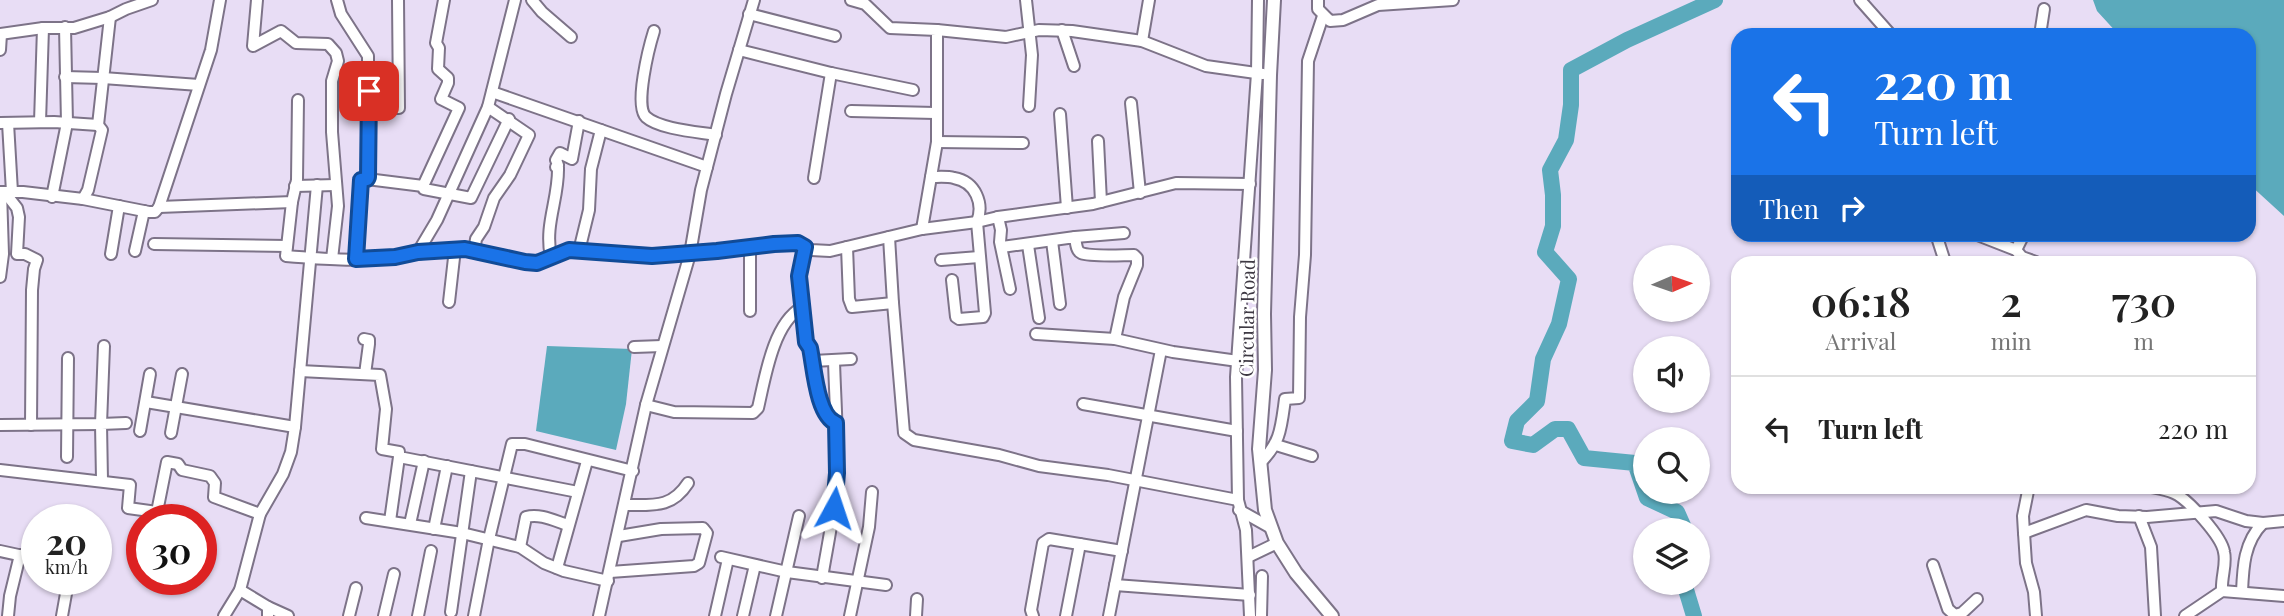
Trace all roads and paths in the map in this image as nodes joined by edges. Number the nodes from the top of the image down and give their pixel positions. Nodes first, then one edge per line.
1 (152, 0) edge
2 (220, 0) edge
3 (257, 0) edge
4 (337, 0) edge
5 (398, 0) edge
6 (444, 0) edge
7 (515, 0) edge
8 (532, 0) edge
9 (754, 0) edge
10 (851, 0) edge
11 (1026, 0) edge
12 (1149, 0) edge
13 (1258, 0) edge
14 (1274, 0) edge
15 (1318, 0) edge
16 (1453, 0) edge
17 (1860, 0) edge
18 (1408, 2) edge
19 (2044, 9) dead end
20 (749, 14) junction
21 (1323, 16) junction
22 (110, 17) junction
23 (65, 27) junction
24 (43, 28) junction
25 (1885, 28) edge
26 (2041, 28) edge
27 (937, 30) junction
28 (1062, 30) junction
29 (654, 32) dead end
30 (1030, 32) junction
31 (1, 34) edge
32 (835, 36) dead end
33 (571, 37) dead end
34 (1142, 41) junction
35 (0, 50) edge
36 (739, 50) junction
37 (1074, 66) dead end
38 (831, 73) junction
39 (1263, 74) junction
40 (65, 77) junction
41 (103, 78) junction
42 (199, 85) junction
43 (913, 90) dead end
44 (492, 92) junction
45 (298, 100) dead end
46 (1131, 103) dead end
47 (1029, 106) dead end
48 (488, 107) junction
49 (369, 108) junction
50 (851, 111) dead end
51 (935, 113) junction
52 (1060, 114) dead end
53 (509, 119) junction
54 (579, 121) junction
55 (40, 122) junction
56 (4, 123) edge
57 (67, 123) junction
58 (98, 125) junction
59 (601, 130) junction
60 (716, 135) junction
61 (1098, 141) dead end
62 (937, 142) junction
63 (1023, 142) dead end
64 (707, 167) junction
65 (931, 177) junction
66 (814, 178) dead end
67 (367, 179) junction
68 (1250, 184) junction
69 (317, 185) junction
70 (336, 185) junction
71 (295, 186) junction
72 (423, 186) junction
73 (5, 193) edge
74 (1140, 193) junction
75 (447, 195) junction
76 (52, 197) junction
77 (83, 199) junction
78 (292, 202) junction
79 (1101, 202) junction
80 (119, 206) junction
81 (159, 207) junction
82 (1067, 208) junction
83 (144, 211) junction
84 (998, 217) junction
85 (977, 222) junction
86 (922, 229) junction
87 (1124, 233) dead end
88 (889, 237) junction
89 (1075, 237) junction
90 (1052, 242) junction
91 (1990, 242) edge
92 (2020, 242) edge
93 (154, 244) dead end
94 (1028, 245) junction
95 (288, 246) junction
96 (750, 246) junction
97 (805, 247) junction
98 (847, 247) junction
99 (1002, 247) junction
100 (454, 249) junction
101 (2015, 250) junction
102 (135, 251) dead end
103 (579, 251) junction
104 (418, 252) junction
105 (474, 252) junction
106 (111, 254) dead end
107 (690, 254) junction
108 (2021, 256) edge
109 (551, 257) junction
110 (979, 257) junction
111 (311, 258) junction
112 (332, 259) junction
113 (356, 259) junction
114 (941, 260) dead end
115 (0, 276) edge
116 (952, 281) dead end
117 (1010, 289) dead end
118 (449, 302) dead end
119 (893, 303) junction
120 (1060, 304) dead end
121 (801, 308) junction
122 (750, 311) dead end
123 (1039, 318) dead end
124 (1036, 334) dead end
125 (364, 339) dead end
126 (1115, 339) junction
127 (104, 346) dead end
128 (662, 346) junction
129 (634, 347) dead end
130 (1161, 350) junction
131 (68, 358) dead end
132 (851, 359) dead end
133 (834, 360) junction
134 (813, 361) junction
135 (1238, 361) junction
136 (300, 371) junction
137 (183, 373) dead end
138 (150, 374) dead end
139 (365, 374) junction
140 (146, 402) junction
141 (1083, 404) dead end
142 (646, 405) junction
143 (176, 407) junction
144 (1148, 415) junction
145 (126, 423) dead end
146 (836, 423) junction
147 (0, 425) edge
148 (31, 425) junction
149 (67, 425) junction
150 (101, 425) junction
151 (295, 427) junction
152 (140, 431) dead end
153 (1237, 431) junction
154 (171, 433) dead end
155 (1276, 445) junction
156 (1312, 456) dead end
157 (67, 457) dead end
158 (399, 457) junction
159 (424, 461) junction
160 (587, 461) junction
161 (1260, 463) junction
162 (447, 466) junction
163 (0, 470) edge
164 (471, 471) junction
165 (633, 471) junction
166 (504, 477) junction
167 (102, 480) junction
168 (1136, 481) junction
169 (688, 483) dead end
170 (578, 492) junction
171 (872, 492) dead end
172 (2027, 494) edge
173 (2177, 494) edge
174 (2186, 494) edge
175 (2186, 502) junction
176 (626, 505) junction
177 (1239, 505) junction
178 (2196, 512) junction
179 (260, 514) junction
180 (799, 516) dead end
181 (2139, 516) junction
182 (366, 518) dead end
183 (390, 521) junction
184 (2284, 521) edge
185 (2263, 523) junction
186 (411, 524) junction
187 (568, 525) junction
188 (434, 528) junction
189 (1271, 528) junction
190 (462, 533) junction
191 (2024, 533) junction
192 (619, 536) junction
193 (489, 539) junction
194 (1277, 543) junction
195 (1080, 544) junction
196 (520, 547) junction
197 (0, 551) edge
198 (431, 551) dead end
199 (1122, 551) junction
200 (20, 555) joint
201 (1248, 557) junction
202 (755, 565) junction
203 (1933, 565) dead end
204 (556, 568) junction
205 (788, 572) junction
206 (394, 574) dead end
207 (609, 576) junction
208 (1262, 576) dead end
209 (822, 578) junction
210 (858, 582) junction
211 (886, 585) dead end
212 (1115, 585) junction
213 (356, 588) dead end
214 (240, 590) junction
215 (2222, 591) junction
216 (2242, 592) junction
217 (66, 595) edge
218 (1250, 595) junction
219 (2284, 596) edge
220 (917, 599) dead end
221 (1977, 599) dead end
222 (268, 612) edge
223 (451, 612) dead end
224 (8, 616) edge
225 (62, 616) edge
226 (224, 616) edge
227 (288, 616) edge
228 (349, 616) edge
229 (384, 616) edge
230 (418, 616) edge
231 (474, 616) edge
232 (599, 616) edge
233 (715, 616) edge
234 (743, 616) edge
235 (776, 616) edge
236 (850, 616) edge
237 (916, 616) edge
238 (1033, 616) edge
239 (1066, 616) edge
240 (1109, 616) edge
241 (1250, 616) edge
242 (1261, 616) edge
243 (1332, 616) edge
244 (1956, 616) edge
245 (2036, 616) edge
246 (2155, 616) edge
247 (2185, 616) edge

1 - 22 street
2 - 42 street
3 - 70 street
4 - 49 street
5 - 49 street
6 - 72 street
7 - 44 street
8 - 33 street
9 - 20 street
10 - 27 street
11 - 30 street
12 - 34 street
13 - 39 street
14 - 39 main road, Circular Road
15 - 21 street
16 - 18 street
17 - 25 street
18 - 21 street
19 - 26 street
20 - 32 street
20 - 36 street
21 - 155 street
22 - 23 street
22 - 41 street
23 - 24 street
23 - 40 street
24 - 31 street
24 - 55 street
27 - 30 street
27 - 51 street
28 - 30 street
28 - 34 street
28 - 37 street
29 - 60 street
30 - 47 street
31 - 35 street
34 - 39 street
36 - 38 street
36 - 60 street
38 - 43 street
38 - 66 street
39 - 68 street
39 - 161 main road, Circular Road
40 - 41 street
40 - 57 street
41 - 42 street
41 - 58 street
42 - 81 street
44 - 48 street
44 - 54 street
45 - 71 street
46 - 74 street
48 - 53 street
48 - 75 street
49 - 67 street
50 - 51 street
51 - 62 street
52 - 82 street
53 - 75 street
53 - 105 street
54 - 59 street
54 - 109 street
55 - 56 street
55 - 57 street
56 - 73 street
57 - 58 street
57 - 76 street
58 - 77 street
59 - 64 street
59 - 103 street
60 - 64 street
61 - 79 street
62 - 63 street
62 - 65 street
64 - 107 street
65 - 85 street
65 - 86 street
67 - 72 street
67 - 113 street
68 - 74 street
68 - 135 street
69 - 70 street
69 - 71 street
69 - 111 street
70 - 112 street
71 - 78 street
72 - 75 street
73 - 76 street
73 - 115 street
73 - 148 street
74 - 79 street
75 - 104 street
76 - 77 street
77 - 80 street
78 - 81 street
78 - 95 street
79 - 82 street
80 - 83 street
80 - 106 street
81 - 83 street
82 - 84 street
83 - 102 street
84 - 85 street
84 - 99 street
85 - 86 street
85 - 110 street
86 - 88 street
87 - 89 street
88 - 98 street
88 - 119 street
89 - 90 street
89 - 126 street
90 - 94 street
90 - 120 street
91 - 101 street
92 - 101 street
93 - 95 street
94 - 99 street
94 - 123 street
95 - 111 street
96 - 97 street
96 - 107 street
96 - 122 street
97 - 98 street
97 - 121 street
98 - 119 street
99 - 117 street
100 - 104 street
100 - 105 street
100 - 118 street
101 - 108 street
103 - 107 street
103 - 109 street
104 - 113 street
105 - 109 street
107 - 128 street
110 - 114 street
110 - 116 street
111 - 112 street
111 - 136 street
112 - 113 street
119 - 168 street
121 - 134 street
121 - 142 street
124 - 126 street
125 - 139 street
126 - 130 street
127 - 150 street
128 - 129 street
128 - 142 street
130 - 135 street
130 - 144 street
131 - 149 street
132 - 133 street
133 - 134 street
133 - 146 street
134 - 146 street
135 - 153 street
136 - 139 street
136 - 151 street
137 - 143 street
138 - 140 street
139 - 158 street
140 - 143 street
140 - 152 street
141 - 144 street
142 - 165 street
143 - 151 street
143 - 154 street
144 - 153 street
144 - 168 street
145 - 150 street
146 - 209 street
147 - 148 street
148 - 149 street
149 - 150 street
149 - 157 street
150 - 167 street
151 - 179 street
153 - 177 street
155 - 156 street
155 - 161 street
158 - 159 street
158 - 183 street
159 - 162 street
159 - 186 street
160 - 165 street
160 - 166 street
160 - 170 street
161 - 189 main road, Circular Road
162 - 164 street
162 - 188 street
163 - 167 street
164 - 166 street
164 - 190 street
165 - 176 street
166 - 170 street
166 - 193 street
167 - 179 street
168 - 177 street
168 - 199 street
169 - 176 street
170 - 187 street
171 - 210 street
172 - 191 street
173 - 175 street
174 - 175 street
175 - 178 street
176 - 192 street
177 - 189 street
177 - 201 street
178 - 181 street
178 - 185 street
178 - 215 street
179 - 214 street
180 - 205 street
181 - 191 street
181 - 246 street
182 - 183 street
183 - 186 street
184 - 185 street
185 - 216 street
186 - 188 street
187 - 196 street
187 - 204 street
188 - 190 street
189 - 194 main road, Circular Road
190 - 193 street
190 - 223 street
191 - 245 street
192 - 207 street
192 - 207 street
193 - 196 street
193 - 231 street
194 - 201 street
194 - 243 main road, Circular Road
195 - 199 street
195 - 238 street
195 - 239 street
196 - 204 street
197 - 200 street
198 - 230 street
199 - 212 street
200 - 224 street
201 - 218 street
202 - 205 street
202 - 233 street
202 - 234 street
203 - 244 street
204 - 207 street
205 - 209 street
205 - 235 street
206 - 229 street
207 - 232 street
208 - 242 street
209 - 210 street
210 - 211 street
210 - 236 street
212 - 218 street
212 - 240 street
213 - 228 street
214 - 222 street
214 - 226 street
215 - 216 street
215 - 247 street
216 - 219 street
217 - 225 street
218 - 241 street
220 - 237 street
221 - 244 street
222 - 227 street

